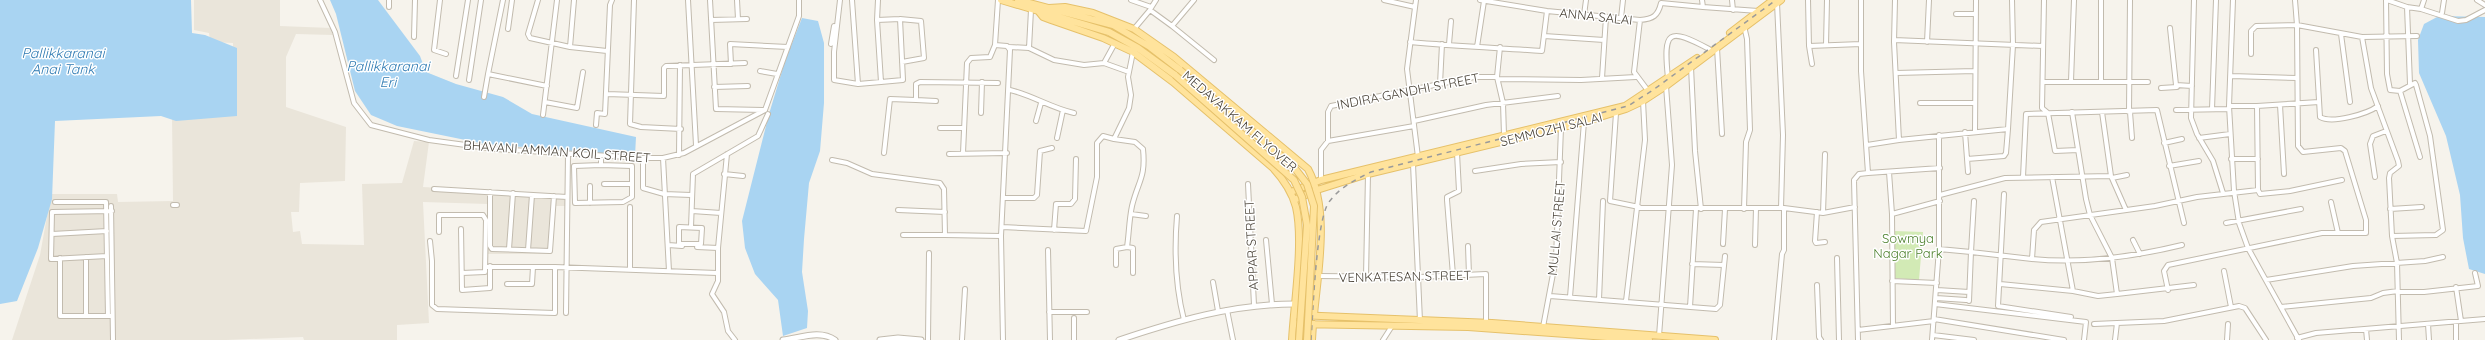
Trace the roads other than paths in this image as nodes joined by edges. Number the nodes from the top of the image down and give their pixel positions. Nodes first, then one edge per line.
1 (320, 0) edge
2 (390, 0) edge
3 (415, 0) edge
4 (440, 0) edge
5 (468, 0) edge
6 (481, 0) edge
7 (503, 0) edge
8 (512, 0) edge
9 (538, 0) edge
10 (557, 0) edge
11 (574, 0) edge
12 (612, 0) edge
13 (634, 0) edge
14 (688, 0) edge
15 (710, 0) edge
16 (737, 0) edge
17 (799, 0) edge
18 (839, 0) edge
19 (852, 0) edge
20 (878, 0) edge
21 (999, 0) edge
22 (1131, 0) edge
23 (1156, 0) edge
24 (1194, 0) edge
25 (1384, 0) edge
26 (1416, 0) edge
27 (1482, 0) edge
28 (1586, 0) edge
29 (1623, 0) edge
30 (1702, 0) edge
31 (1732, 0) edge
32 (1808, 0) edge
33 (1827, 0) edge
34 (1861, 0) edge
35 (1895, 0) edge
36 (1929, 0) edge
37 (1976, 0) edge
38 (2012, 0) edge
39 (2044, 0) edge
40 (2074, 0) edge
41 (2101, 0) edge
42 (2130, 0) edge
43 (2194, 0) edge
44 (2216, 0) edge
45 (2233, 0) edge
46 (2295, 0) edge
47 (2386, 0) edge
48 (2424, 0) edge
49 (2444, 0) edge
50 (2477, 0) edge
51 (1662, 1) edge
52 (1773, 1) edge
53 (1018, 2) edge
54 (2485, 5) edge
55 (389, 7) dead end
56 (1415, 7) junction
57 (1703, 7) junction
58 (2407, 7) junction
59 (1049, 8) junction
60 (1150, 9) junction
61 (2421, 9) junction
62 (1031, 10) junction
63 (1733, 10) junction
64 (2485, 10) edge
65 (1547, 11) junction
66 (1758, 11) junction
67 (1039, 12) junction
68 (2442, 13) dead end
69 (1956, 14) dead end
70 (1976, 14) junction
71 (1584, 15) junction
72 (1606, 17) junction
73 (1621, 18) junction
74 (738, 19) junction
75 (747, 19) dead end
76 (900, 19) junction
77 (711, 20) junction
78 (877, 20) junction
79 (1640, 20) junction
80 (1451, 21) dead end
81 (1744, 25) junction
82 (2297, 25) junction
83 (1172, 26) junction
84 (2170, 28) dead end
85 (508, 29) dead end
86 (1134, 29) junction
87 (2341, 34) junction
88 (1544, 36) junction
89 (2386, 36) junction
90 (2409, 36) junction
91 (2417, 36) dead end
92 (414, 37) dead end
93 (2362, 37) junction
94 (1604, 40) junction
95 (1894, 40) junction
96 (1115, 42) junction
97 (1410, 42) junction
98 (1927, 42) junction
99 (1976, 43) junction
100 (553, 44) junction
101 (831, 44) dead end
102 (1442, 44) junction
103 (1449, 44) junction
104 (1861, 44) junction
105 (995, 45) junction
106 (1826, 45) junction
107 (2013, 45) junction
108 (1809, 46) junction
109 (2043, 46) junction
110 (570, 47) junction
111 (788, 47) junction
112 (1009, 47) junction
113 (1477, 47) junction
114 (1500, 47) junction
115 (1029, 48) junction
116 (1718, 48) junction
117 (1710, 49) junction
118 (2316, 50) dead end
119 (607, 51) junction
120 (1133, 52) junction
121 (446, 54) dead end
122 (2251, 54) dead end
123 (1214, 60) dead end
124 (902, 62) junction
125 (745, 63) dead end
126 (1104, 63) junction
127 (731, 64) junction
128 (1812, 64) dead end
129 (680, 65) junction
130 (692, 65) junction
131 (713, 65) junction
132 (1691, 67) junction
133 (760, 71) dead end
134 (1975, 71) junction
135 (583, 72) dead end
136 (1129, 72) junction
137 (1896, 73) junction
138 (488, 74) junction
139 (778, 74) junction
140 (456, 76) dead end
141 (2230, 76) junction
142 (1636, 77) junction
143 (1498, 78) junction
144 (1602, 78) junction
145 (1668, 78) junction
146 (2296, 78) junction
147 (469, 80) dead end
148 (2071, 81) junction
149 (2100, 81) junction
150 (2130, 81) junction
151 (881, 82) junction
152 (966, 82) junction
153 (982, 82) junction
154 (2043, 82) junction
155 (2148, 82) dead end
156 (998, 83) dead end
157 (858, 84) junction
158 (1440, 84) junction
159 (2410, 84) junction
160 (547, 86) junction
161 (748, 86) dead end
162 (1666, 86) junction
163 (2192, 86) junction
164 (714, 87) junction
165 (2178, 87) junction
166 (2161, 88) dead end
167 (1410, 89) junction
168 (1010, 90) junction
169 (2400, 91) junction
170 (607, 94) junction
171 (1650, 94) junction
172 (630, 95) junction
173 (1558, 96) dead end
174 (484, 97) dead end
175 (916, 100) junction
176 (936, 101) dead end
177 (1644, 101) junction
178 (545, 102) junction
179 (2319, 102) junction
180 (2350, 102) dead end
181 (1041, 103) junction
182 (1503, 103) junction
183 (1920, 103) dead end
184 (1974, 103) junction
185 (2296, 104) junction
186 (2280, 105) junction
187 (2257, 106) junction
188 (2378, 106) junction
189 (2229, 108) junction
190 (2212, 109) junction
191 (1063, 110) junction
192 (2176, 110) dead end
193 (2191, 110) junction
194 (767, 112) junction
195 (2072, 112) junction
196 (2102, 112) junction
197 (2129, 112) junction
198 (982, 113) dead end
199 (1074, 113) dead end
200 (1616, 113) junction
201 (2048, 113) junction
202 (543, 115) dead end
203 (1036, 121) dead end
204 (1414, 121) junction
205 (1584, 122) junction
206 (596, 125) dead end
207 (1414, 126) junction
208 (940, 128) dead end
209 (964, 128) junction
210 (1561, 128) junction
211 (681, 129) junction
212 (2008, 129) junction
213 (2386, 130) junction
214 (1965, 132) junction
215 (1974, 132) junction
216 (1722, 134) dead end
217 (2230, 134) junction
218 (1504, 135) junction
219 (1939, 135) junction
220 (1057, 138) dead end
221 (2132, 138) dead end
222 (2199, 138) junction
223 (1114, 139) junction
224 (2182, 139) dead end
225 (1899, 140) junction
226 (1328, 141) junction
227 (2164, 143) junction
228 (696, 145) junction
229 (1867, 145) junction
230 (1052, 148) dead end
231 (2078, 150) junction
232 (884, 153) dead end
233 (963, 153) junction
234 (1006, 153) junction
235 (1457, 153) junction
236 (568, 154) junction
237 (727, 154) junction
238 (949, 154) dead end
239 (1824, 154) dead end
240 (680, 155) junction
241 (601, 156) junction
242 (1418, 157) junction
243 (2420, 157) dead end
244 (643, 158) junction
245 (663, 158) junction
246 (1076, 159) dead end
247 (1967, 159) junction
248 (2258, 159) junction
249 (832, 160) dead end
250 (2232, 160) junction
251 (2199, 161) dead end
252 (1561, 162) junction
253 (1413, 164) junction
254 (601, 165) junction
255 (2169, 166) junction
256 (1940, 168) junction
257 (1475, 171) dead end
258 (1889, 172) junction
259 (1968, 172) dead end
260 (1868, 173) junction
261 (724, 174) junction
262 (1368, 174) junction
263 (2284, 174) dead end
264 (2126, 175) dead end
265 (743, 176) dead end
266 (2023, 177) junction
267 (2052, 177) junction
268 (2082, 177) junction
269 (2112, 177) junction
270 (2375, 177) dead end
271 (2342, 180) dead end
272 (1318, 181) junction
273 (567, 184) junction
274 (574, 184) junction
275 (604, 184) dead end
276 (632, 184) junction
277 (1248, 184) dead end
278 (590, 186) dead end
279 (434, 189) dead end
280 (1317, 190) junction
281 (2258, 190) junction
282 (490, 192) junction
283 (1291, 192) junction
284 (2234, 192) junction
285 (513, 193) junction
286 (2223, 193) junction
287 (532, 194) junction
288 (664, 194) junction
289 (2004, 194) dead end
290 (692, 195) junction
291 (1940, 195) junction
292 (554, 196) junction
293 (567, 197) junction
294 (1004, 198) junction
295 (1294, 200) junction
296 (1602, 201) dead end
297 (1940, 201) junction
298 (1974, 201) dead end
299 (2179, 201) junction
300 (55, 202) dead end
301 (2331, 202) dead end
302 (590, 203) junction
303 (111, 206) dead end
304 (630, 207) dead end
305 (1638, 207) junction
306 (1855, 207) junction
307 (2422, 207) dead end
308 (1668, 208) junction
309 (1744, 208) junction
310 (1756, 208) junction
311 (1782, 208) junction
312 (1699, 209) junction
313 (1725, 209) junction
314 (2301, 209) dead end
315 (2390, 209) junction
316 (898, 210) dead end
317 (2126, 210) junction
318 (106, 211) junction
319 (112, 211) junction
320 (692, 211) junction
321 (945, 212) junction
322 (1817, 212) junction
323 (721, 213) junction
324 (1823, 213) junction
325 (1131, 214) junction
326 (1892, 214) junction
327 (2090, 215) junction
328 (1146, 216) dead end
329 (1177, 216) dead end
330 (2059, 219) junction
331 (2239, 220) junction
332 (2184, 223) dead end
333 (2226, 224) dead end
334 (691, 227) junction
335 (1002, 227) junction
336 (461, 229) dead end
337 (1054, 230) junction
338 (107, 231) junction
339 (439, 232) dead end
340 (2338, 233) junction
341 (52, 234) junction
342 (903, 235) dead end
343 (945, 235) junction
344 (1001, 236) junction
345 (2392, 236) junction
346 (430, 240) dead end
347 (1266, 240) dead end
348 (2133, 240) dead end
349 (1825, 242) dead end
350 (1297, 243) junction
351 (1319, 244) junction
352 (1723, 244) dead end
353 (668, 245) junction
354 (1755, 245) dead end
355 (2182, 245) dead end
356 (1468, 246) dead end
357 (1127, 247) junction
358 (718, 248) junction
359 (2248, 248) junction
360 (509, 249) junction
361 (1939, 249) junction
362 (528, 250) junction
363 (1048, 250) dead end
364 (1971, 252) junction
365 (929, 254) dead end
366 (2140, 254) junction
367 (107, 256) junction
368 (1725, 256) dead end
369 (2001, 256) junction
370 (86, 257) junction
371 (2443, 257) dead end
372 (60, 258) junction
373 (1837, 258) dead end
374 (2112, 258) junction
375 (2032, 259) junction
376 (2067, 261) junction
377 (2397, 262) junction
378 (1692, 264) junction
379 (1724, 265) junction
380 (1116, 266) dead end
381 (488, 267) junction
382 (533, 267) junction
383 (555, 267) junction
384 (567, 268) junction
385 (630, 269) junction
386 (669, 271) junction
387 (2224, 271) dead end
388 (462, 273) junction
389 (717, 273) junction
390 (1133, 273) dead end
391 (2475, 273) dead end
392 (1453, 275) junction
393 (1469, 275) junction
394 (1318, 276) junction
395 (1366, 277) junction
396 (1419, 277) junction
397 (2266, 280) junction
398 (1892, 281) junction
399 (1213, 282) dead end
400 (1937, 283) junction
401 (507, 284) dead end
402 (2000, 284) junction
403 (1817, 285) dead end
404 (2194, 285) dead end
405 (2456, 287) junction
406 (965, 288) dead end
407 (1937, 290) junction
408 (2168, 290) junction
409 (2073, 291) junction
410 (1969, 292) junction
411 (2398, 292) junction
412 (2117, 294) junction
413 (1550, 296) junction
414 (1570, 297) junction
415 (1936, 298) junction
416 (1599, 300) junction
417 (1626, 301) junction
418 (1272, 304) junction
419 (1294, 304) junction
420 (1661, 304) junction
421 (1935, 304) junction
422 (1254, 305) junction
423 (1690, 307) junction
424 (2231, 307) junction
425 (2281, 307) junction
426 (1227, 310) junction
427 (1218, 311) junction
428 (1049, 312) junction
429 (1087, 312) dead end
430 (566, 313) dead end
431 (1293, 315) junction
432 (1314, 315) junction
433 (86, 316) junction
434 (110, 316) junction
435 (2071, 317) dead end
436 (1074, 318) dead end
437 (2485, 319) edge
438 (1184, 320) junction
439 (1934, 320) junction
440 (2456, 322) junction
441 (2461, 322) junction
442 (2117, 323) junction
443 (1292, 324) junction
444 (1313, 324) junction
445 (1419, 324) junction
446 (2094, 324) dead end
447 (2228, 324) dead end
448 (2428, 324) junction
449 (2398, 325) junction
450 (1392, 326) junction
451 (1486, 326) junction
452 (1893, 326) junction
453 (1543, 327) junction
454 (2366, 329) junction
455 (1858, 330) junction
456 (1933, 335) junction
457 (1597, 336) edge
458 (1661, 337) edge
459 (898, 339) edge
460 (1631, 339) edge
461 (2298, 339) edge
462 (113, 340) edge
463 (735, 340) edge
464 (783, 340) edge
465 (787, 340) edge
466 (835, 340) edge
467 (880, 340) edge
468 (921, 340) edge
469 (928, 340) edge
470 (962, 340) edge
471 (1003, 340) edge
472 (1050, 340) edge
473 (1074, 340) edge
474 (1119, 340) edge
475 (1233, 340) edge
476 (1292, 340) edge
477 (1299, 340) edge
478 (1307, 340) edge
479 (1312, 340) edge
480 (1383, 340) edge
481 (1650, 340) edge
482 (1715, 340) edge
483 (1774, 340) edge
484 (1821, 340) edge
485 (1839, 340) edge
486 (1858, 340) edge
487 (1932, 340) edge
488 (1974, 340) edge
489 (2064, 340) edge
490 (2084, 340) edge
491 (2115, 340) edge
492 (2227, 340) edge
493 (2266, 340) edge
494 (2367, 340) edge
495 (2399, 340) edge
496 (2429, 340) edge
497 (2456, 340) edge

1 - 236 street, BHAVANI AMMAN KOIL STREET
2 - 55 street
3 - 92 street
4 - 121 street
5 - 140 street
6 - 147 street
7 - 138 street
8 - 85 street
9 - 100 street
10 - 100 street
11 - 110 street
12 - 119 street
13 - 172 street
14 - 130 street
15 - 77 street
16 - 74 street
17 - 111 street
18 - 101 street
18 - 157 street
19 - 157 street
20 - 78 street
21 - 53 main road
21 - 105 street
22 - 60 street
23 - 60 street
24 - 83 street
25 - 56 street
26 - 56 street
27 - 65 street, ANNA SALAI
27 - 113 street
28 - 71 street
29 - 73 street
30 - 57 street
31 - 63 street
32 - 108 street
33 - 106 street
34 - 104 street
35 - 95 street
36 - 98 street
37 - 70 street
38 - 107 street
39 - 109 street
40 - 148 street
41 - 149 street
42 - 150 street
43 - 163 street
44 - 190 street
45 - 141 street
46 - 82 street
47 - 58 street
47 - 89 street
48 - 61 street
49 - 68 street
50 - 54 street
51 - 57 street
51 - 79 street
52 - 66 main road, SEMMOZHI SALAI
52 - 81 main road, SEMMOZHI SALAI
52 - 311 street
53 - 59 main road
53 - 62 main road
56 - 97 street
57 - 63 street
58 - 61 street
58 - 90 street
59 - 86 main road
59 - 478 main road, MEDAVAKKAM FLYOVER, bridge
60 - 83 street
60 - 86 street
61 - 64 street
62 - 67 main road
62 - 115 street
63 - 66 street
65 - 71 street, ANNA SALAI
65 - 88 street
66 - 81 main road, SEMMOZHI SALAI
67 - 96 main road
67 - 477 main road, bridge
69 - 70 street
70 - 99 street
71 - 72 street, ANNA SALAI
72 - 73 street, ANNA SALAI
72 - 94 street
73 - 79 street, ANNA SALAI
74 - 75 street
74 - 77 street
76 - 78 street
76 - 124 street
76 - 124 street
77 - 131 street
78 - 151 street
79 - 142 street
80 - 103 street
81 - 116 main road, SEMMOZHI SALAI
81 - 117 main road, SEMMOZHI SALAI
81 - 309 street
82 - 87 street
82 - 122 street
82 - 146 street
83 - 123 street
84 - 165 street
86 - 272 main road
87 - 93 street
87 - 180 street
88 - 94 street
88 - 114 street
89 - 90 street
89 - 93 street
89 - 169 street
90 - 91 street
90 - 159 street
93 - 188 street
94 - 144 street
95 - 98 street
95 - 137 street
96 - 120 main road
96 - 126 street
97 - 102 street
97 - 167 street
98 - 99 street
99 - 107 street
99 - 134 street
100 - 110 street
100 - 160 street
102 - 103 street
102 - 158 street
103 - 113 street
104 - 106 street
104 - 229 street
105 - 112 street
105 - 152 street
106 - 108 street
107 - 109 street
107 - 212 street
108 - 128 street
109 - 154 street
110 - 119 street
111 - 127 street
111 - 139 street
112 - 115 street
112 - 168 street
113 - 114 street
114 - 143 street
115 - 126 street
116 - 132 main road, SEMMOZHI SALAI
116 - 216 street
117 - 145 main road, SEMMOZHI SALAI
117 - 145 street
118 - 179 street
119 - 170 street
120 - 136 street
120 - 283 main road
124 - 151 street
125 - 127 street
126 - 136 street
127 - 131 street
129 - 130 street
129 - 172 street
129 - 211 street
130 - 131 street
130 - 228 street
131 - 164 street
132 - 162 main road, SEMMOZHI SALAI
132 - 312 street
133 - 139 street
134 - 137 street
134 - 184 street
135 - 178 street
136 - 223 street
137 - 225 street
138 - 160 street
138 - 174 street
139 - 194 street
141 - 146 street
141 - 189 street
142 - 144 street, INDIRA GANDHI STREET
142 - 171 street
143 - 144 street, INDIRA GANDHI STREET
143 - 158 street, INDIRA GANDHI STREET
143 - 182 street
145 - 171 main road, SEMMOZHI SALAI
146 - 185 street
148 - 149 street
148 - 154 street
149 - 150 street
150 - 155 street
150 - 197 street
151 - 157 street
152 - 153 street
152 - 175 street
152 - 209 street
153 - 156 street
153 - 198 street
154 - 201 street
158 - 167 street, INDIRA GANDHI STREET
159 - 169 street
159 - 345 street
160 - 178 street
161 - 164 street
162 - 171 main road, SEMMOZHI SALAI
162 - 308 street
163 - 165 street
163 - 193 street
164 - 194 street
165 - 166 street
167 - 204 street
167 - 226 street, INDIRA GANDHI STREET
168 - 181 street
168 - 234 street
169 - 243 street
170 - 172 street
170 - 206 street
171 - 177 main road, SEMMOZHI SALAI
171 - 218 main road, SEMMOZHI SALAI
172 - 211 street
173 - 182 street
175 - 176 street
175 - 232 street
177 - 200 main road, SEMMOZHI SALAI
177 - 305 street
178 - 202 street
179 - 185 street
179 - 188 street
181 - 191 street
181 - 203 street
182 - 204 street
182 - 218 street
183 - 184 street
184 - 215 street
185 - 186 street
185 - 340 street
186 - 187 street
186 - 263 street
187 - 189 street
187 - 248 street
188 - 213 street
189 - 190 street
189 - 217 street
190 - 193 street
191 - 199 street
191 - 220 street
192 - 193 street
193 - 222 street
194 - 228 street
194 - 237 street
195 - 196 street
195 - 201 street
195 - 231 street
196 - 197 street
196 - 269 street
197 - 221 street
197 - 227 street
200 - 205 main road, SEMMOZHI SALAI
200 - 305 street
201 - 231 street
201 - 266 street
204 - 207 street
205 - 210 main road, SEMMOZHI SALAI
205 - 414 street
207 - 226 street
207 - 242 street
208 - 209 street
209 - 233 street
210 - 235 main road, SEMMOZHI SALAI
210 - 252 street, MULLAI STREET
211 - 240 street
212 - 215 street
212 - 247 street
213 - 270 street
213 - 315 street
214 - 215 street
214 - 219 street
214 - 247 street
217 - 222 street
217 - 250 street
218 - 242 main road, SEMMOZHI SALAI
219 - 225 street
219 - 256 street
222 - 286 street
223 - 325 street
223 - 337 street
224 - 227 street
225 - 229 street
226 - 272 street
227 - 255 street
228 - 240 street
229 - 260 street
230 - 294 street
231 - 268 street
233 - 234 street
233 - 238 street
234 - 294 street
235 - 253 main road, SEMMOZHI SALAI
235 - 392 street
236 - 241 street, BHAVANI AMMAN KOIL STREET
236 - 273 street
237 - 261 street
237 - 290 street
239 - 324 street
240 - 245 street, BHAVANI AMMAN KOIL STREET
241 - 244 street, BHAVANI AMMAN KOIL STREET
241 - 254 street
242 - 272 main road, SEMMOZHI SALAI
244 - 245 street, BHAVANI AMMAN KOIL STREET
244 - 288 street
245 - 288 street
246 - 337 street
247 - 259 street
248 - 250 street
248 - 281 street
249 - 321 street
250 - 284 street
251 - 255 street
252 - 257 street
252 - 413 street, MULLAI STREET
253 - 262 main road, SEMMOZHI SALAI
253 - 396 street
254 - 274 street
254 - 276 street
255 - 299 street
256 - 258 street
256 - 291 street
258 - 260 street
258 - 326 street
260 - 306 street
261 - 265 street
261 - 323 street
262 - 280 main road, SEMMOZHI SALAI
262 - 395 street
264 - 269 street
266 - 267 street
266 - 291 street
267 - 268 street
267 - 330 street
268 - 269 street
268 - 327 street
269 - 317 street
271 - 281 street
272 - 280 main road
272 - 283 main road, SEMMOZHI SALAI
273 - 274 street
273 - 293 street
274 - 302 street
275 - 276 street
276 - 302 street
277 - 422 street, APPAR STREET
278 - 302 street
279 - 282 street
280 - 295 main road, SEMMOZHI SALAI
280 - 351 main road
281 - 284 street
282 - 285 street
282 - 360 street
283 - 295 main road
284 - 286 street
284 - 331 street
285 - 287 street
285 - 360 street
286 - 299 street
287 - 292 street
287 - 362 street
288 - 290 street
288 - 353 street
289 - 369 street
290 - 320 street
291 - 297 street
292 - 293 street
292 - 362 street
293 - 384 street
294 - 335 street
295 - 350 main road
296 - 416 street
297 - 326 street
297 - 361 street
298 - 364 street
299 - 317 street
299 - 332 street
300 - 318 street
301 - 340 street
303 - 319 street
304 - 385 street
305 - 308 street
305 - 417 street
306 - 324 street
306 - 455 street
307 - 315 street
308 - 312 street
308 - 420 street
309 - 310 street
309 - 313 street
310 - 311 street
310 - 354 street
311 - 322 street
311 - 483 street
312 - 313 street
312 - 378 street
313 - 352 street
314 - 331 street
315 - 345 street
316 - 321 street
317 - 327 street
318 - 319 street
318 - 338 street
318 - 341 street
319 - 434 street
320 - 323 street
320 - 334 street
321 - 343 street
322 - 324 street
322 - 349 street
323 - 358 street
325 - 328 street
325 - 357 street
326 - 398 street
327 - 330 street
327 - 374 street
329 - 438 street
330 - 375 street
330 - 376 street
331 - 333 street
331 - 359 street
334 - 334 street
335 - 337 street
335 - 344 street
336 - 388 street
338 - 341 street
338 - 367 street
339 - 381 street
340 - 359 street
341 - 372 street
342 - 343 street
343 - 344 street
344 - 471 street
345 - 377 street
346 - 383 street
347 - 418 street
348 - 366 street
350 - 351 main road
350 - 419 main road
351 - 394 main road
353 - 358 street
353 - 386 street
355 - 366 street
356 - 393 street
357 - 380 street
357 - 390 street
358 - 389 street
359 - 397 street
359 - 408 street
360 - 362 street
361 - 364 street
361 - 400 street
363 - 428 street
364 - 369 street
364 - 410 street
365 - 469 street
366 - 374 street
367 - 370 street
367 - 434 street
368 - 379 street
369 - 375 street
369 - 402 street
370 - 372 street
370 - 433 street
371 - 377 street
372 - 433 street
373 - 485 street
374 - 376 street
374 - 412 street
375 - 376 street
376 - 409 street
377 - 397 street
377 - 411 street
378 - 379 street
378 - 423 street
379 - 423 street
381 - 382 street
381 - 388 street
381 - 388 street
382 - 383 street
382 - 401 street
383 - 384 street
384 - 385 street
384 - 430 street
385 - 386 street
386 - 389 street
387 - 424 street
389 - 463 street
391 - 405 street
392 - 393 street, VENKATESAN STREET
392 - 396 street, VENKATESAN STREET
393 - 451 street, VENKATESAN STREET
394 - 395 street, VENKATESAN STREET
394 - 432 main road
395 - 396 street, VENKATESAN STREET
396 - 445 street
397 - 425 street
398 - 400 street
398 - 452 street
399 - 427 street
400 - 407 street
402 - 409 street
402 - 435 street
403 - 484 street
404 - 408 street
405 - 411 street
405 - 441 street
406 - 470 street
407 - 410 street
407 - 415 street
408 - 412 street
409 - 412 street
410 - 415 street
411 - 425 street
411 - 449 street
413 - 414 street
413 - 453 street, MULLAI STREET
414 - 416 street
415 - 421 street
416 - 417 street
417 - 420 street
418 - 419 street
418 - 422 street
419 - 431 main road
420 - 423 street
420 - 458 street
421 - 439 street
421 - 490 street
422 - 426 street
424 - 442 street
424 - 493 street
425 - 461 street
426 - 427 street
426 - 475 street
427 - 438 street
428 - 429 street
428 - 472 street
431 - 432 main road
431 - 443 main road
432 - 445 main road
433 - 434 street
434 - 462 street
436 - 473 street
437 - 441 street
438 - 474 street
439 - 452 street
439 - 456 street
439 - 489 street
440 - 441 street
440 - 448 street
440 - 497 street
442 - 446 street
442 - 491 street
443 - 444 main road
443 - 476 main road
444 - 450 main road
444 - 479 main road
445 - 450 main road
445 - 451 main road
447 - 492 street
448 - 449 street
448 - 496 street
449 - 454 street
449 - 495 street
450 - 480 street
451 - 453 main road
451 - 457 main road
452 - 455 street
453 - 457 main road
454 - 461 street
454 - 494 street
455 - 486 street
456 - 487 street
456 - 488 street
457 - 458 main road
457 - 460 main road
458 - 482 main road
459 - 467 street
459 - 468 street
460 - 481 main road
464 - 465 street
465 - 466 street

